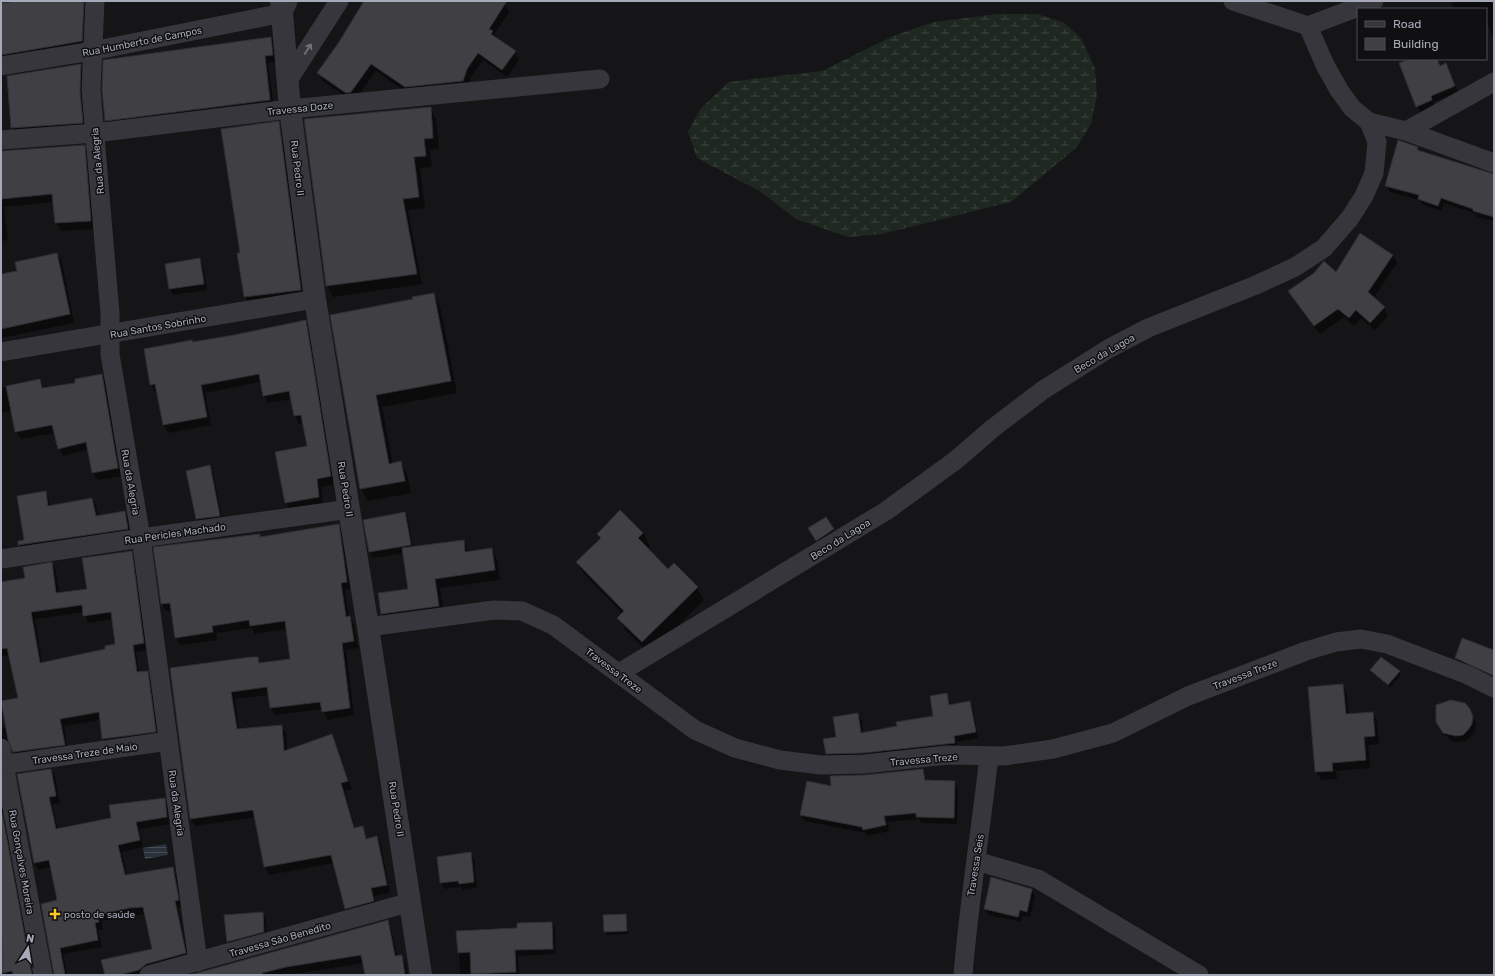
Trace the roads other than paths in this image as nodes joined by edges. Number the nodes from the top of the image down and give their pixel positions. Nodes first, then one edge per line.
1 (95, 1) edge
2 (339, 1) edge
3 (1233, 1) edge
4 (1374, 1) edge
5 (284, 5) edge
6 (1308, 26) junction
7 (92, 51) junction
8 (1, 66) edge
9 (600, 79) dead end
10 (287, 82) junction
11 (1494, 82) edge
12 (290, 109) junction
13 (1369, 122) junction
14 (1406, 131) junction
15 (94, 133) junction
16 (1, 140) edge
17 (1494, 163) edge
18 (315, 299) junction
19 (110, 335) junction
20 (1, 352) edge
21 (350, 509) junction
22 (141, 538) junction
23 (1, 560) edge
24 (368, 627) junction
25 (619, 673) junction
26 (1494, 688) edge
27 (168, 741) junction
28 (989, 756) junction
29 (2, 759) edge
30 (976, 861) junction
31 (411, 902) junction
32 (198, 962) junction
33 (43, 975) edge
34 (149, 975) edge
35 (421, 975) edge
36 (962, 975) edge
37 (1199, 975) edge

1 - 7 street, Rua da Alegria
10 -> 2 street
3 - 6 street
4 - 6 street
5 - 7 street, Rua Humberto de Campos
5 - 10 street, Rua Pedro II
6 - 13 street, Beco da Lagoa
7 - 8 street, Rua Humberto de Campos
7 - 15 street, Rua da Alegria
9 - 12 street, Travessa Doze
10 - 12 street, Rua Pedro II
11 - 14 street
12 - 15 street, Travessa Doze
12 - 18 street, Rua Pedro II
13 - 14 street
13 - 25 street, Beco da Lagoa
14 - 17 street
15 - 16 street, Travessa Doze
15 - 19 street, Rua da Alegria
18 - 19 street, Rua Santos Sobrinho
18 - 21 street, Rua Pedro II
19 - 20 street, Rua Santos Sobrinho
19 - 22 street, Rua da Alegria
21 - 22 street, Rua Pericles Machado
21 - 24 street, Rua Pedro II
22 - 23 street, Rua Pericles Machado
22 - 27 street, Rua da Alegria
24 - 25 street, Travessa Treze
24 - 31 street, Rua Pedro II
25 - 28 street, Travessa Treze
26 - 28 street, Travessa Treze
27 - 29 street, Travessa Treze de Maio
27 - 32 street, Rua da Alegria
28 - 30 street, Travessa Seis
29 - 33 street, Rua Gonçalves Moreira
30 - 36 street, Travessa Seis
30 - 37 street
31 - 32 street, Travessa São Benedito
31 - 35 street, Rua Pedro II
32 - 34 street, Travessa São Benedito

